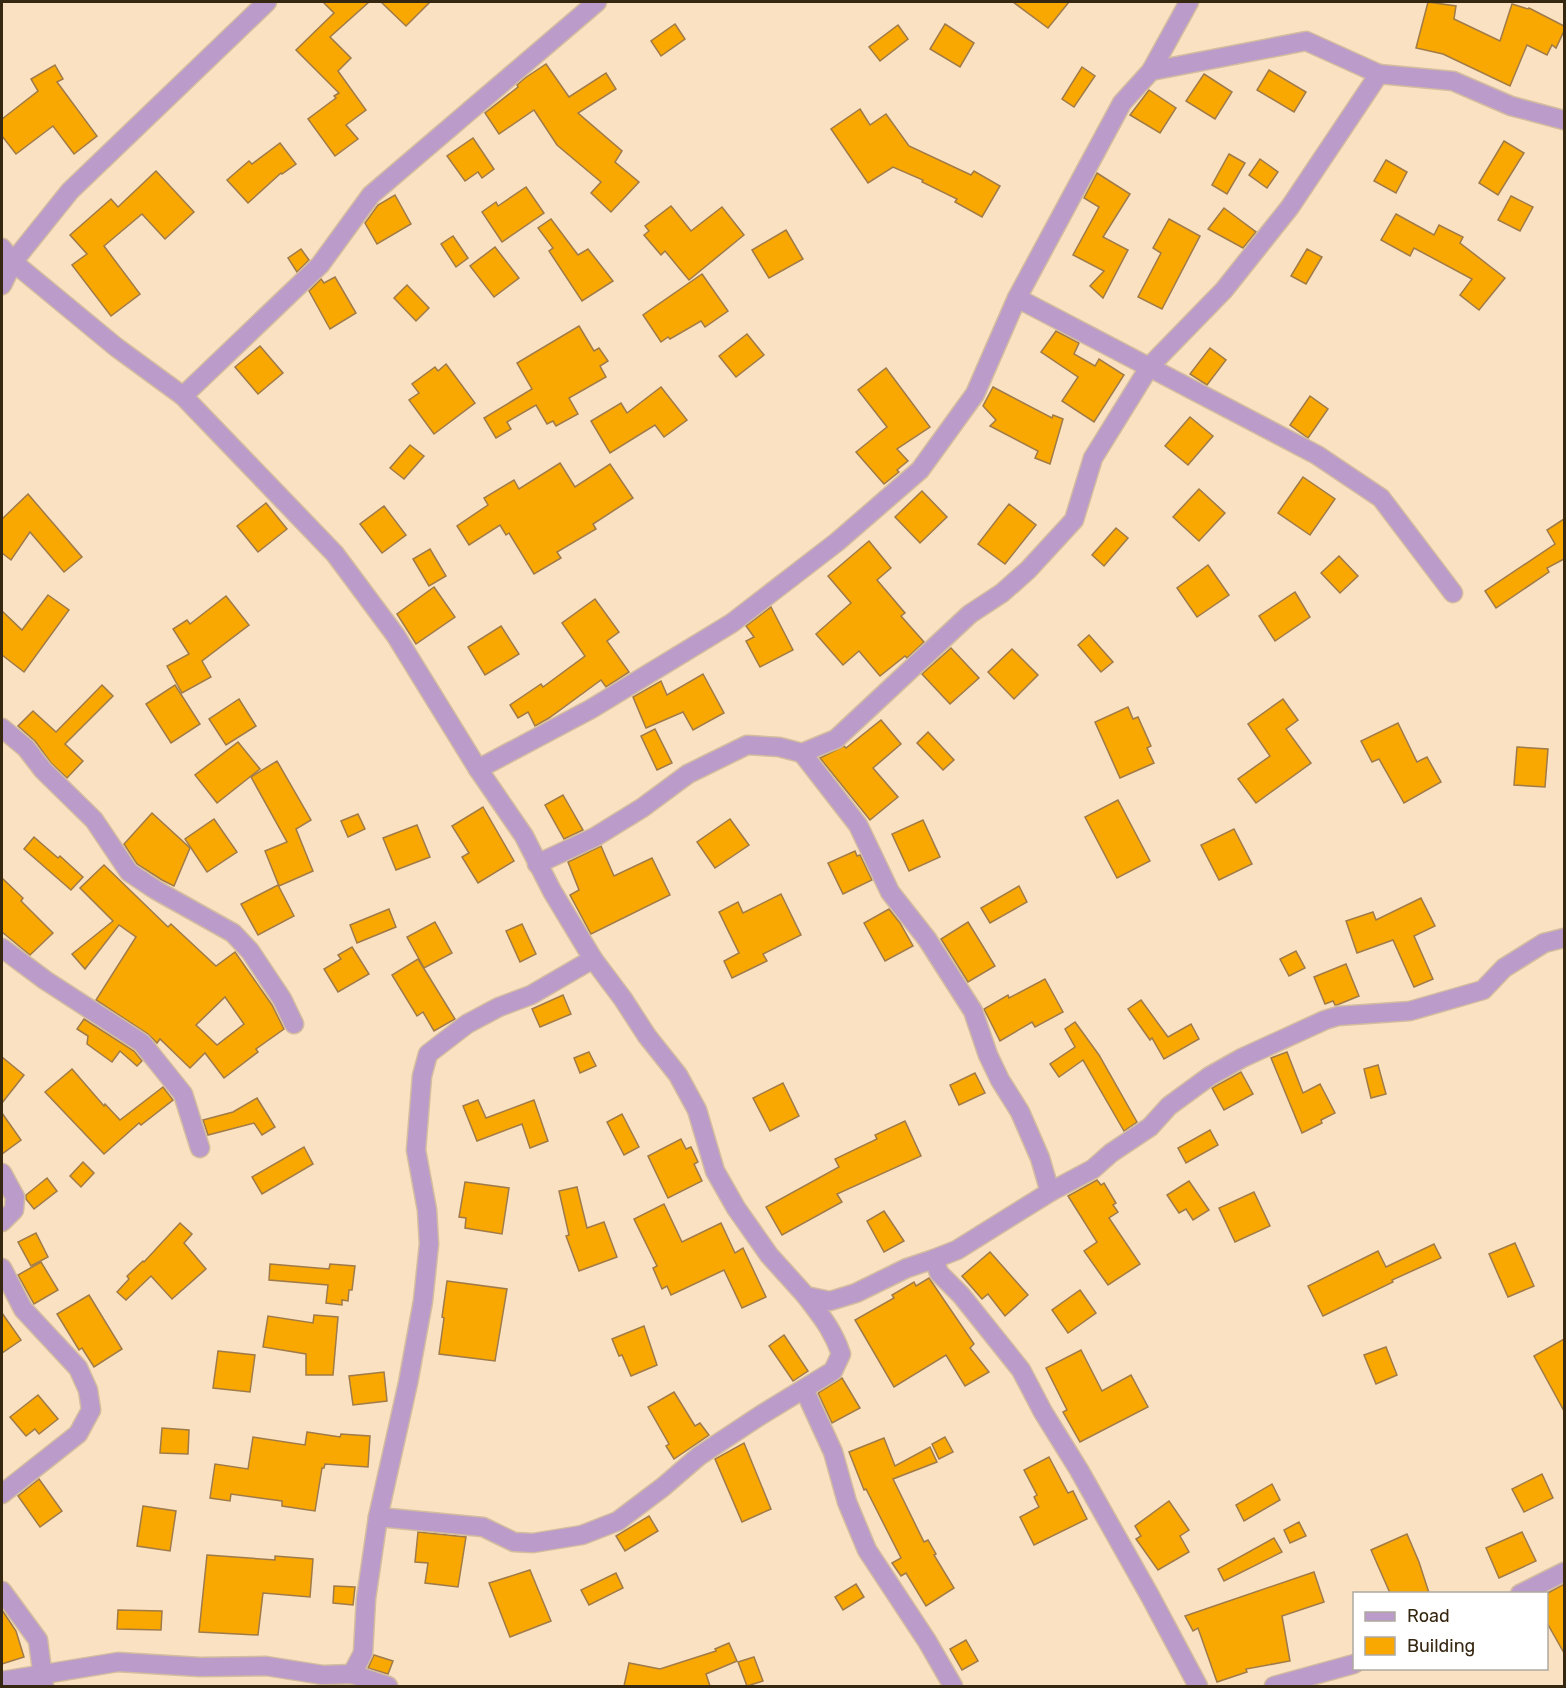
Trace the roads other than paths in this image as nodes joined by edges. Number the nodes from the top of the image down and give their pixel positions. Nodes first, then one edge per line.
1 (267, 2) edge
2 (597, 2) edge
3 (1189, 2) edge
4 (1151, 71) junction
5 (1379, 74) junction
6 (1564, 120) edge
7 (7, 255) edge
8 (2, 285) edge
9 (1017, 297) junction
10 (1150, 366) junction
11 (183, 396) junction
12 (1453, 593) dead end
13 (2, 728) edge
14 (802, 753) junction
15 (478, 769) junction
16 (537, 864) junction
17 (1564, 938) edge
18 (2, 948) edge
19 (593, 959) junction
20 (294, 1024) dead end
21 (200, 1148) dead end
22 (2, 1173) edge
23 (1050, 1192) junction
24 (2, 1222) edge
25 (934, 1259) junction
26 (2, 1268) edge
27 (806, 1296) junction
28 (804, 1389) junction
29 (2, 1494) edge
30 (378, 1517) junction
31 (1564, 1572) edge
32 (2, 1591) edge
33 (1522, 1592) edge
34 (1353, 1664) edge
35 (352, 1674) junction
36 (43, 1681) edge
37 (2, 1682) edge
38 (388, 1686) edge
39 (953, 1686) edge
40 (1198, 1686) edge
41 (1274, 1686) edge

1 - 7 street
2 - 11 street
3 - 4 street
4 - 5 street
4 - 9 street
5 - 6 street
5 - 10 street
7 - 8 street
7 - 11 street
9 - 10 street
9 - 15 street
10 - 12 street
10 - 14 street
11 - 15 street
13 - 20 street
14 - 16 street
14 - 23 street
15 - 16 street
16 - 19 street
17 - 23 street
18 - 21 street
19 - 27 street
19 - 30 street
22 - 24 street
23 - 25 street
25 - 27 street
25 - 40 street
26 - 29 street
27 - 28 street
28 - 30 street
28 - 39 street
30 - 35 street
31 - 33 street
32 - 36 street
34 - 41 street
35 - 36 street
35 - 38 street
36 - 37 street

